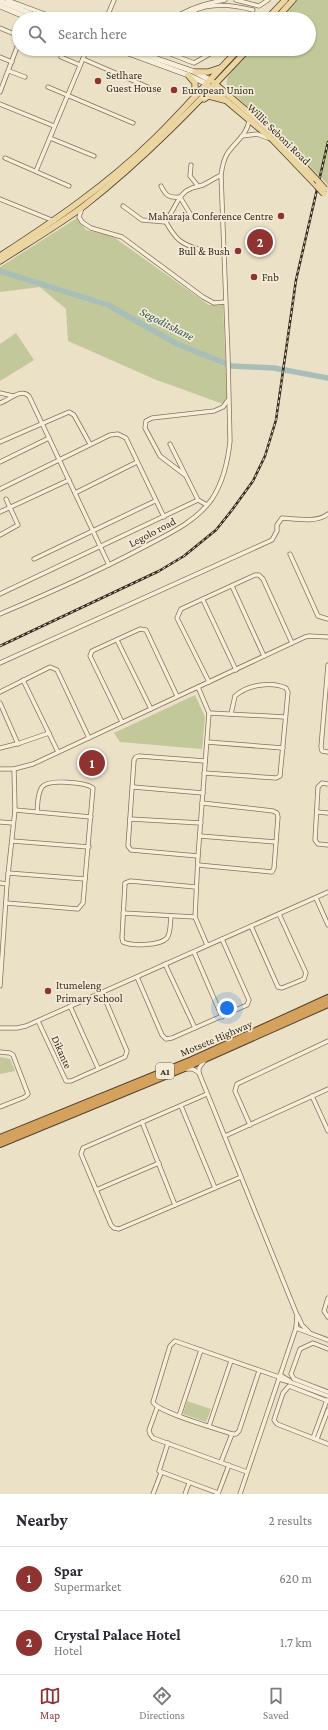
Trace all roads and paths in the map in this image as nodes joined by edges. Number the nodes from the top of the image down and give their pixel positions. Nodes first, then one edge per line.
1 (8, 0) edge
2 (114, 0) edge
3 (225, 0) edge
4 (236, 0) edge
5 (268, 0) edge
6 (285, 0) edge
7 (293, 0) edge
8 (0, 1) edge
9 (206, 1) edge
10 (0, 6) edge
11 (253, 10) dead end
12 (14, 12) edge
13 (27, 12) edge
14 (40, 12) edge
15 (109, 12) edge
16 (183, 12) edge
17 (192, 12) edge
18 (274, 12) edge
19 (282, 12) edge
20 (0, 28) edge
21 (12, 33) edge
22 (14, 56) edge
23 (84, 56) edge
24 (136, 56) edge
25 (148, 56) edge
26 (177, 56) edge
27 (205, 56) edge
28 (232, 56) edge
29 (242, 56) edge
30 (0, 57) edge
31 (61, 57) dead end
32 (151, 57) joint
33 (83, 59) junction
34 (12, 62) junction
35 (80, 65) junction
36 (221, 68) junction
37 (9, 71) junction
38 (195, 72) junction
39 (225, 74) junction
40 (188, 75) junction
41 (25, 77) dead end
42 (208, 82) junction
43 (1, 86) edge
44 (214, 86) junction
45 (48, 87) dead end
46 (157, 91) dead end
47 (0, 92) edge
48 (68, 95) junction
49 (195, 97) junction
50 (229, 99) junction
51 (201, 100) junction
52 (0, 104) edge
53 (249, 119) junction
54 (133, 123) dead end
55 (54, 126) junction
56 (242, 136) junction
57 (50, 138) junction
58 (273, 140) junction
59 (94, 156) dead end
60 (5, 158) dead end
61 (191, 165) dead end
62 (36, 171) junction
63 (221, 175) junction
64 (69, 186) dead end
65 (162, 186) dead end
66 (198, 186) junction
67 (326, 193) edge
68 (180, 197) junction
69 (0, 199) edge
70 (124, 206) dead end
71 (82, 207) junction
72 (192, 217) dead end
73 (54, 221) junction
74 (166, 222) junction
75 (201, 250) dead end
76 (0, 256) edge
77 (0, 261) edge
78 (225, 302) junction
79 (0, 393) edge
80 (13, 396) junction
81 (229, 399) junction
82 (0, 403) edge
83 (42, 424) junction
84 (48, 438) junction
85 (0, 442) edge
86 (90, 444) junction
87 (170, 444) dead end
88 (59, 460) junction
89 (0, 462) edge
90 (137, 462) junction
91 (186, 475) junction
92 (69, 480) junction
93 (0, 489) edge
94 (75, 493) junction
95 (6, 499) dead end
96 (198, 500) junction
97 (155, 501) junction
98 (206, 505) junction
99 (10, 508) junction
100 (0, 512) edge
101 (328, 514) edge
102 (164, 517) junction
103 (94, 531) junction
104 (0, 535) edge
105 (101, 546) junction
106 (290, 554) dead end
107 (34, 559) dead end
108 (109, 565) junction
109 (232, 586) junction
110 (0, 594) edge
111 (203, 600) junction
112 (0, 614) edge
113 (328, 619) edge
114 (328, 637) edge
115 (117, 640) junction
116 (292, 643) junction
117 (264, 656) junction
118 (0, 663) edge
119 (328, 665) edge
120 (236, 670) junction
121 (23, 680) junction
122 (209, 682) junction
123 (198, 687) junction
124 (327, 689) edge
125 (0, 692) edge
126 (177, 696) junction
127 (0, 703) edge
128 (151, 709) junction
129 (209, 713) junction
130 (231, 714) junction
131 (285, 717) junction
132 (122, 722) junction
133 (323, 722) junction
134 (328, 722) edge
135 (50, 733) junction
136 (89, 738) junction
137 (207, 742) junction
138 (18, 744) junction
139 (0, 748) edge
140 (282, 748) junction
141 (58, 752) junction
142 (328, 752) edge
143 (205, 761) junction
144 (0, 769) edge
145 (14, 769) junction
146 (204, 773) junction
147 (328, 784) edge
148 (133, 787) junction
149 (203, 793) junction
150 (202, 804) junction
151 (15, 810) junction
152 (37, 812) junction
153 (317, 812) junction
154 (328, 813) edge
155 (91, 817) junction
156 (130, 819) junction
157 (0, 822) edge
158 (13, 823) junction
159 (201, 823) junction
160 (200, 836) junction
161 (12, 841) junction
162 (275, 842) junction
163 (328, 846) edge
164 (89, 847) junction
165 (198, 856) junction
166 (198, 865) junction
167 (8, 873) junction
168 (85, 879) junction
169 (0, 883) edge
170 (7, 884) junction
171 (196, 887) junction
172 (328, 892) edge
173 (316, 898) junction
174 (6, 903) junction
175 (123, 913) junction
176 (279, 914) junction
177 (0, 915) edge
178 (5, 915) junction
179 (171, 916) junction
180 (195, 917) junction
181 (328, 925) edge
182 (251, 926) junction
183 (222, 939) junction
184 (208, 946) junction
185 (1, 947) edge
186 (194, 952) junction
187 (165, 964) junction
188 (0, 977) edge
189 (137, 977) junction
190 (0, 986) edge
191 (102, 992) junction
192 (328, 998) edge
193 (328, 1004) edge
194 (70, 1006) junction
195 (222, 1017) junction
196 (38, 1021) junction
197 (0, 1028) edge
198 (195, 1028) junction
199 (328, 1041) edge
200 (0, 1052) edge
201 (208, 1058) junction
202 (98, 1068) junction
203 (182, 1069) junction
204 (199, 1074) junction
205 (328, 1089) edge
206 (207, 1094) junction
207 (312, 1096) junction
208 (181, 1106) junction
209 (0, 1107) edge
210 (142, 1122) junction
211 (250, 1125) junction
212 (328, 1131) edge
213 (225, 1136) junction
214 (0, 1138) edge
215 (0, 1144) edge
216 (159, 1163) junction
217 (242, 1177) junction
218 (216, 1188) junction
219 (96, 1190) junction
220 (175, 1205) junction
221 (328, 1298) edge
222 (297, 1315) junction
223 (328, 1317) edge
224 (296, 1328) junction
225 (310, 1333) junction
226 (328, 1340) edge
227 (328, 1349) edge
228 (201, 1350) junction
229 (231, 1361) junction
230 (259, 1371) junction
231 (279, 1377) junction
232 (308, 1389) junction
233 (328, 1392) edge
234 (328, 1399) edge
235 (157, 1408) junction
236 (328, 1410) edge
237 (178, 1416) junction
238 (209, 1426) junction
239 (232, 1434) junction
240 (315, 1439) junction
241 (168, 1443) junction
242 (328, 1444) edge
243 (221, 1462) junction
244 (229, 1465) junction
245 (247, 1472) junction
246 (162, 1473) junction
247 (189, 1483) junction
248 (218, 1493) edge
249 (153, 1494) edge
250 (186, 1494) edge
251 (240, 1494) edge

1 - 14 street
2 - 15 street
3 - 9 street
4 - 5 street
6 - 18 main road
7 - 19 main road
8 - 13 main road
9 - 16 street
10 - 12 main road
11 - 17 street
20 - 21 street
22 - 34 street
23 - 33 street
24 - 40 main road
25 - 32 main road
26 - 27 street
28 - 36 main road
29 - 39 main road
30 - 34 street
31 - 35 street
32 - 38 main road
33 - 35 street
33 - 46 street
34 - 37 street
35 - 48 street
36 - 38 main road
36 - 42 main road
37 - 41 street
37 - 43 street
38 - 42 main road
39 - 44 main road
39 - 50 main road
40 - 42 main road
40 - 49 main road
42 - 44 main road, Willie Seboni Road
42 - 49 main road
43 - 47 street
44 - 50 main road, Willie Seboni Road
44 - 51 main road
45 - 48 street
48 - 54 street
48 - 55 street
49 - 73 main road
50 - 51 main road
50 - 53 main road, Willie Seboni Road
50 - 67 main road, Willie Seboni Road, bridge
51 - 71 main road
52 - 55 street
53 - 56 street, Legolo road
53 - 58 main road, Willie Seboni Road
55 - 57 street
56 - 58 street
56 - 63 street, Legolo road
57 - 59 street
57 - 62 street
58 - 67 main road, Willie Seboni Road, bridge
60 - 62 street
61 - 66 street
62 - 64 street
63 - 66 street
63 - 78 street, Legolo road
65 - 68 street
66 - 68 street
68 - 72 street
68 - 74 street
69 - 73 street
70 - 74 street
71 - 77 main road
71 - 78 street
73 - 76 main road
74 - 75 street
78 - 81 street, Legolo road
79 - 80 street
80 - 82 street
80 - 83 street
81 - 91 street
81 - 98 street, Legolo road
83 - 84 street
83 - 85 street
83 - 86 street
84 - 88 street
84 - 89 street
86 - 88 street
86 - 90 street
87 - 91 street
88 - 92 street
88 - 93 street
90 - 94 street
90 - 97 street
91 - 96 street
92 - 94 street
92 - 99 street
94 - 103 street
95 - 99 street
96 - 98 street
96 - 102 street
97 - 102 street
97 - 103 street
98 - 108 street, Legolo road
99 - 100 street
99 - 104 street
101 - 118 street
102 - 105 street
103 - 105 street
103 - 107 street
105 - 108 street
105 - 110 street
106 - 113 street
108 - 112 street, Legolo road
109 - 111 street
109 - 116 street
109 - 117 street
111 - 120 street
111 - 122 street
114 - 116 street
115 - 126 street
115 - 128 street
115 - 132 street
116 - 117 street
117 - 120 street
119 - 124 street
120 - 122 street
121 - 125 street
121 - 135 street
121 - 136 street
122 - 123 street
123 - 126 street
123 - 129 street
124 - 133 street
126 - 128 street
127 - 138 street
128 - 132 street
129 - 130 street
129 - 137 street
130 - 131 street
130 - 131 street
131 - 140 street
132 - 136 street
133 - 134 street
133 - 142 street
135 - 138 street
135 - 141 street
136 - 141 street
137 - 140 street
137 - 143 street
138 - 139 street
140 - 146 street
141 - 145 street
143 - 146 street
143 - 148 street
144 - 145 street
145 - 151 street
146 - 149 street
147 - 153 street
148 - 149 street
148 - 156 street
149 - 150 street
150 - 159 street
150 - 162 street
151 - 152 street
151 - 158 street
152 - 155 street
152 - 155 street
153 - 154 street
153 - 163 street
155 - 164 street
156 - 159 street
156 - 165 street
157 - 158 street
158 - 161 street
159 - 160 street
160 - 162 street
160 - 165 street
161 - 164 street
161 - 167 street
162 - 166 street
164 - 168 street
165 - 166 street
166 - 171 street
167 - 168 street
167 - 170 street
168 - 174 street
169 - 170 street
170 - 174 street
171 - 175 street
171 - 180 street
172 - 173 street
173 - 176 street
173 - 181 street
174 - 178 street
175 - 179 street
175 - 179 street
176 - 182 street
176 - 182 street
177 - 178 street
178 - 185 street
179 - 180 street
180 - 184 street
182 - 183 street
183 - 184 street
183 - 195 street
184 - 186 street
185 - 188 street
186 - 187 street
186 - 195 street
187 - 189 street
187 - 198 street
188 - 190 street
189 - 191 street
189 - 198 street
191 - 194 street
191 - 202 street
192 - 214 highway, Motsete Highway / A1
193 - 201 highway, Motsete Highway / A1
194 - 196 street
194 - 202 street
195 - 198 street
196 - 197 street
196 - 202 street, Dikante
199 - 211 street
200 - 209 street
201 - 203 highway, Motsete Highway / A1
201 - 204 street
203 - 204 street
203 - 215 highway, Motsete Highway / A1
204 - 206 street
205 - 207 street
206 - 208 street
206 - 213 street
207 - 211 street
207 - 212 street
208 - 210 street
208 - 218 street
210 - 216 street
210 - 219 street
211 - 213 street
213 - 217 street
216 - 219 street
216 - 220 street
217 - 218 street
217 - 222 street
218 - 220 street
219 - 220 street
221 - 223 street
222 - 224 street
222 - 225 street
224 - 225 street
224 - 231 street
225 - 226 street
227 - 232 street
228 - 229 street
228 - 235 street
228 - 237 street
229 - 230 street
229 - 238 street
230 - 231 street
230 - 239 street
231 - 232 street
231 - 245 street
232 - 233 street
232 - 234 street
232 - 240 street
234 - 240 street
235 - 237 street
235 - 241 street
236 - 240 street
237 - 238 street
238 - 239 street
239 - 243 street
240 - 242 street
241 - 243 street
241 - 246 street
243 - 244 street
244 - 245 street
244 - 248 street
245 - 251 street
246 - 247 street
246 - 249 street
247 - 248 street
247 - 250 street

